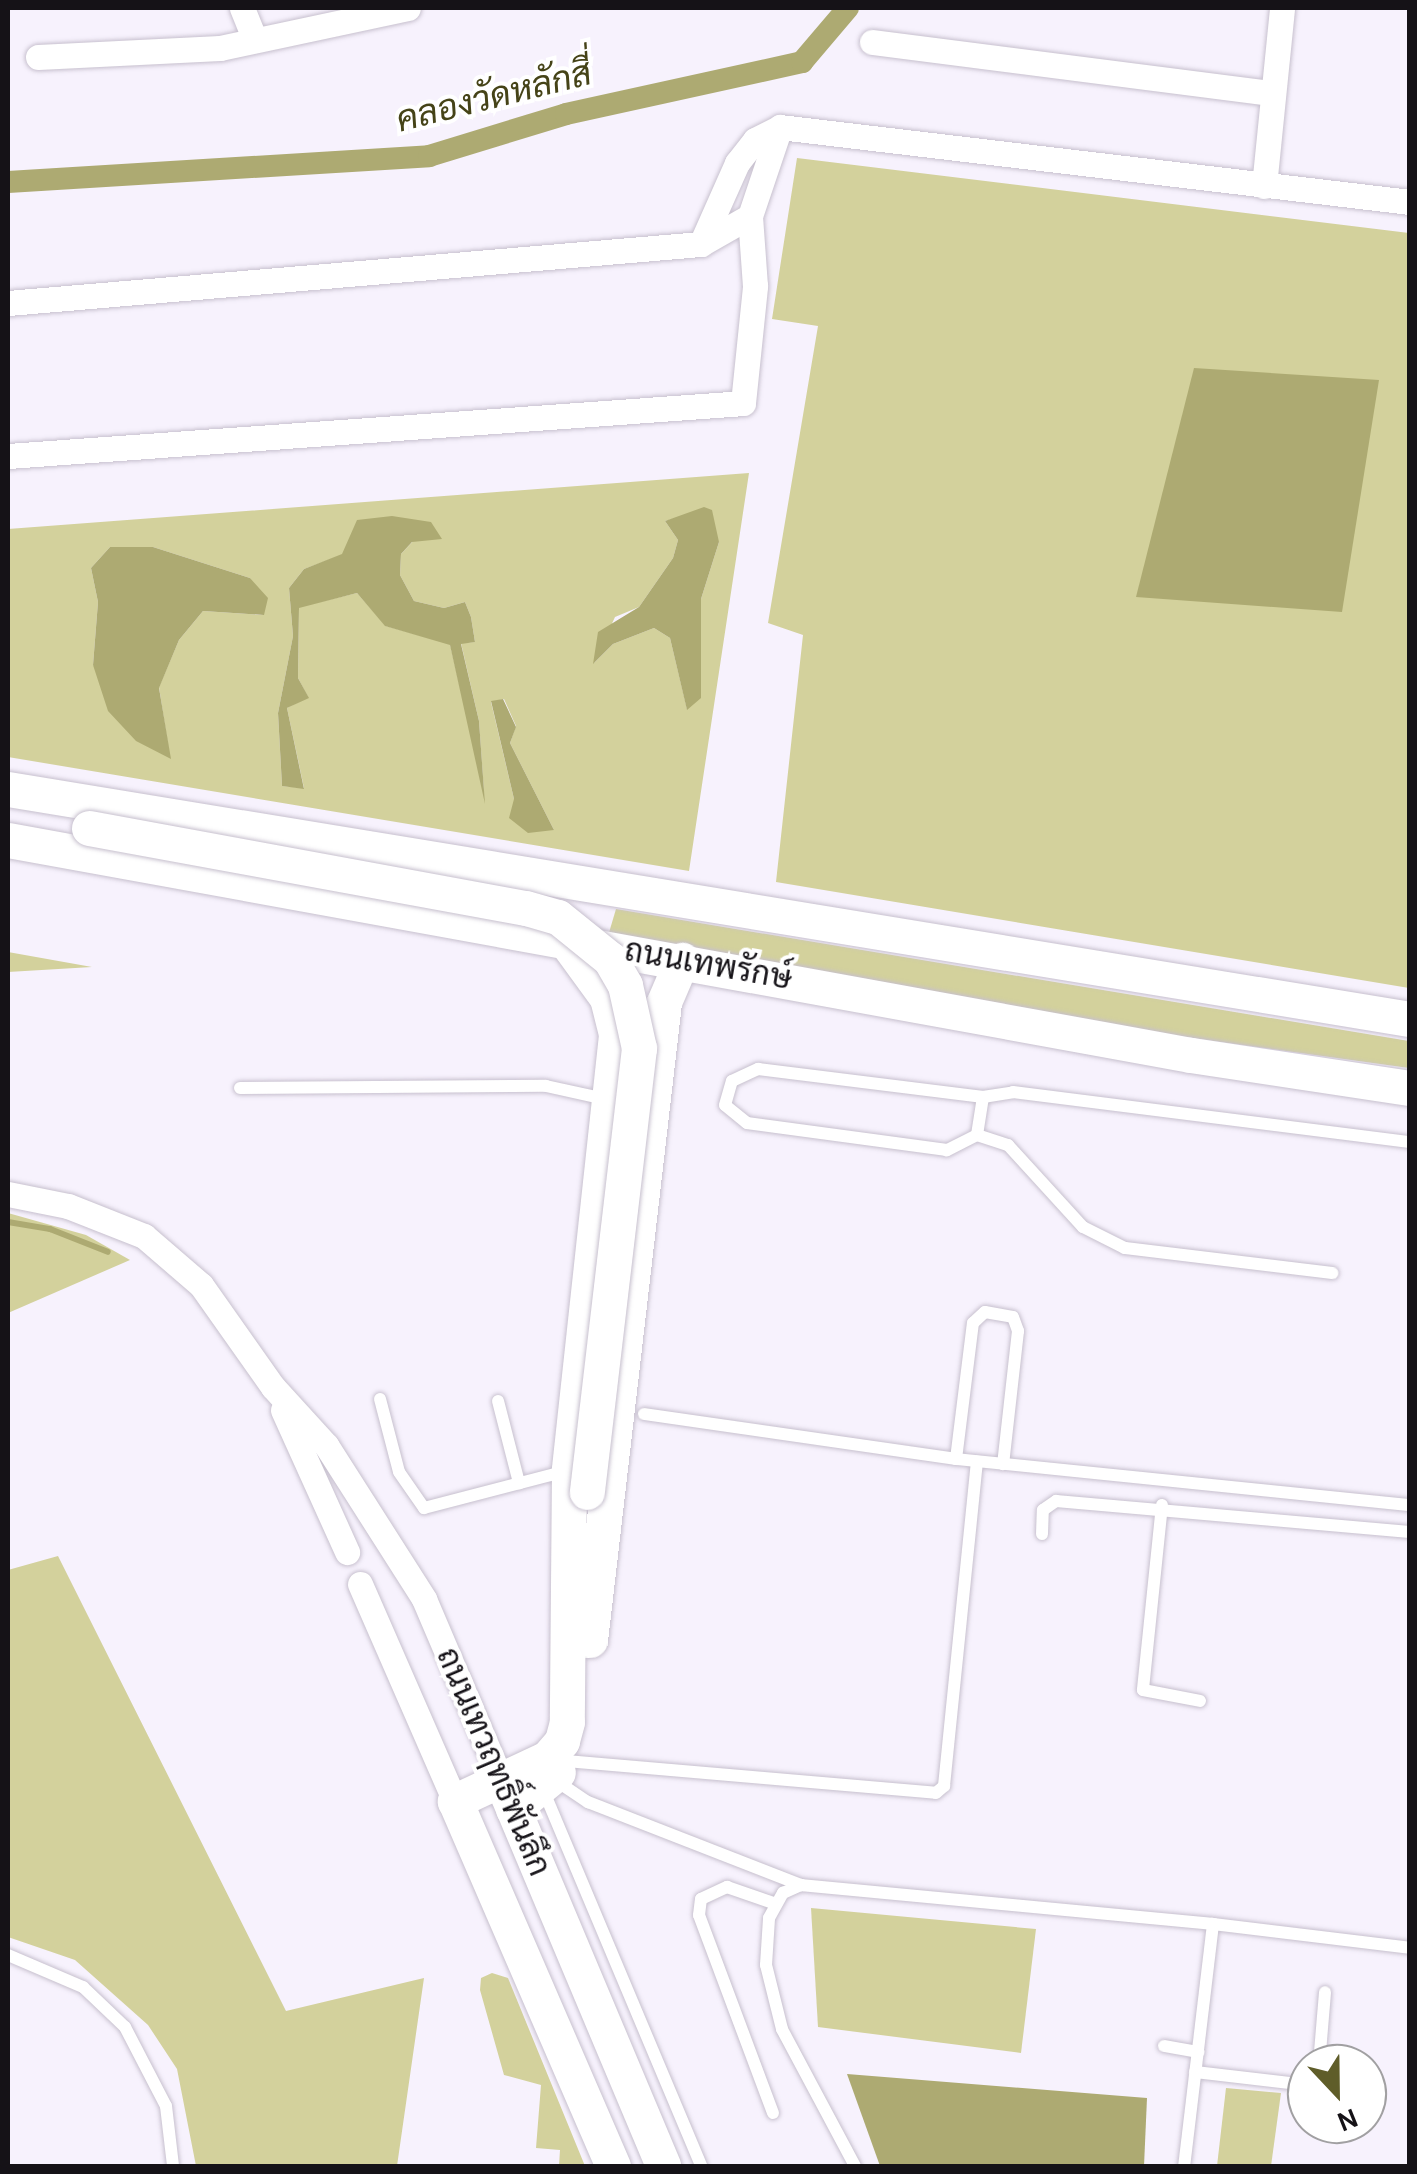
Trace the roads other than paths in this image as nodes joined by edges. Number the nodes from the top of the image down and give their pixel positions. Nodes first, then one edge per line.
1 (242, 8) edge
2 (408, 8) edge
3 (1282, 8) edge
4 (254, 37) junction
5 (872, 42) dead end
6 (38, 56) dead end
7 (1268, 93) junction
8 (780, 127) junction
9 (1264, 186) junction
10 (1410, 202) edge
11 (750, 216) junction
12 (702, 244) junction
13 (8, 304) edge
14 (8, 456) edge
15 (8, 789) edge
16 (8, 812) edge
17 (8, 840) edge
18 (564, 939) junction
19 (682, 960) junction
20 (1410, 1019) edge
21 (662, 1030) junction
22 (616, 1035) junction
23 (240, 1088) dead end
24 (1410, 1088) edge
25 (983, 1098) junction
26 (613, 1100) junction
27 (977, 1135) junction
28 (1410, 1142) edge
29 (8, 1194) edge
30 (1332, 1273) dead end
31 (273, 1387) junction
32 (380, 1398) dead end
33 (498, 1401) dead end
34 (644, 1414) dead end
35 (956, 1460) junction
36 (977, 1462) junction
37 (1002, 1464) junction
38 (578, 1481) junction
39 (519, 1483) junction
40 (1162, 1505) junction
41 (1410, 1505) edge
42 (1410, 1532) edge
43 (1042, 1534) dead end
44 (347, 1552) dead end
45 (360, 1584) dead end
46 (586, 1671) junction
47 (1200, 1702) dead end
48 (554, 1775) junction
49 (507, 1795) junction
50 (456, 1801) junction
51 (801, 1885) junction
52 (776, 1904) junction
53 (1212, 1924) junction
54 (1410, 1948) edge
55 (8, 1955) edge
56 (1326, 1992) dead end
57 (1321, 2044) edge
58 (1164, 2046) dead end
59 (1198, 2052) junction
60 (1195, 2072) junction
61 (1287, 2083) edge
62 (773, 2113) dead end
63 (173, 2166) edge
64 (613, 2166) edge
65 (663, 2166) edge
66 (702, 2166) edge
67 (855, 2166) edge
68 (1184, 2166) edge

1 - 4 street
2 - 4 street
3 - 7 street
4 - 6 street
5 - 7 street
7 - 9 street
8 - 9 street
8 - 11 street
8 - 12 street
9 - 10 street
11 - 12 street
11 - 14 street
12 - 13 street
15 - 20 main road, ถนนเทพรักษ์
16 - 38 main road, bridge
17 - 18 main road, ถนนเทพรักษ์
18 - 19 main road, ถนนเทพรักษ์
18 - 22 main road
19 - 21 main road
19 - 24 main road, ถนนเทพรักษ์
21 - 22 main road
21 - 46 main road
22 - 26 main road
23 - 26 lane
25 - 27 lane
25 - 27 lane
25 - 28 lane
26 - 38 main road
27 - 30 lane
29 - 31 street, ถนนเทวฤทธิ์พันลึก
31 - 44 street, ถนนเทวฤทธิ์พันลึก
31 - 49 street, ถนนเทวฤทธิ์พันลึก
32 - 39 lane
33 - 39 lane
34 - 35 lane
35 - 36 lane
35 - 37 lane
36 - 37 lane
36 - 48 lane
37 - 41 lane
38 - 39 lane
38 - 46 main road
38 - 49 main road
40 - 42 lane
40 - 43 lane
40 - 47 lane
45 - 50 street, ถนนเทวฤทธิ์พันลึก
46 - 48 main road
48 - 49 main road
48 - 51 lane
48 - 66 lane
49 - 50 main road
49 - 65 main road, ถนนเทวฤทธิ์พันลึก
50 - 64 main road, ถนนเทวฤทธิ์พันลึก
51 - 52 lane
51 - 53 lane
52 - 62 lane
52 - 67 lane
53 - 54 lane
53 - 59 lane
55 - 63 lane
56 - 57 lane
58 - 59 lane
59 - 60 lane
60 - 61 lane
60 - 68 lane

